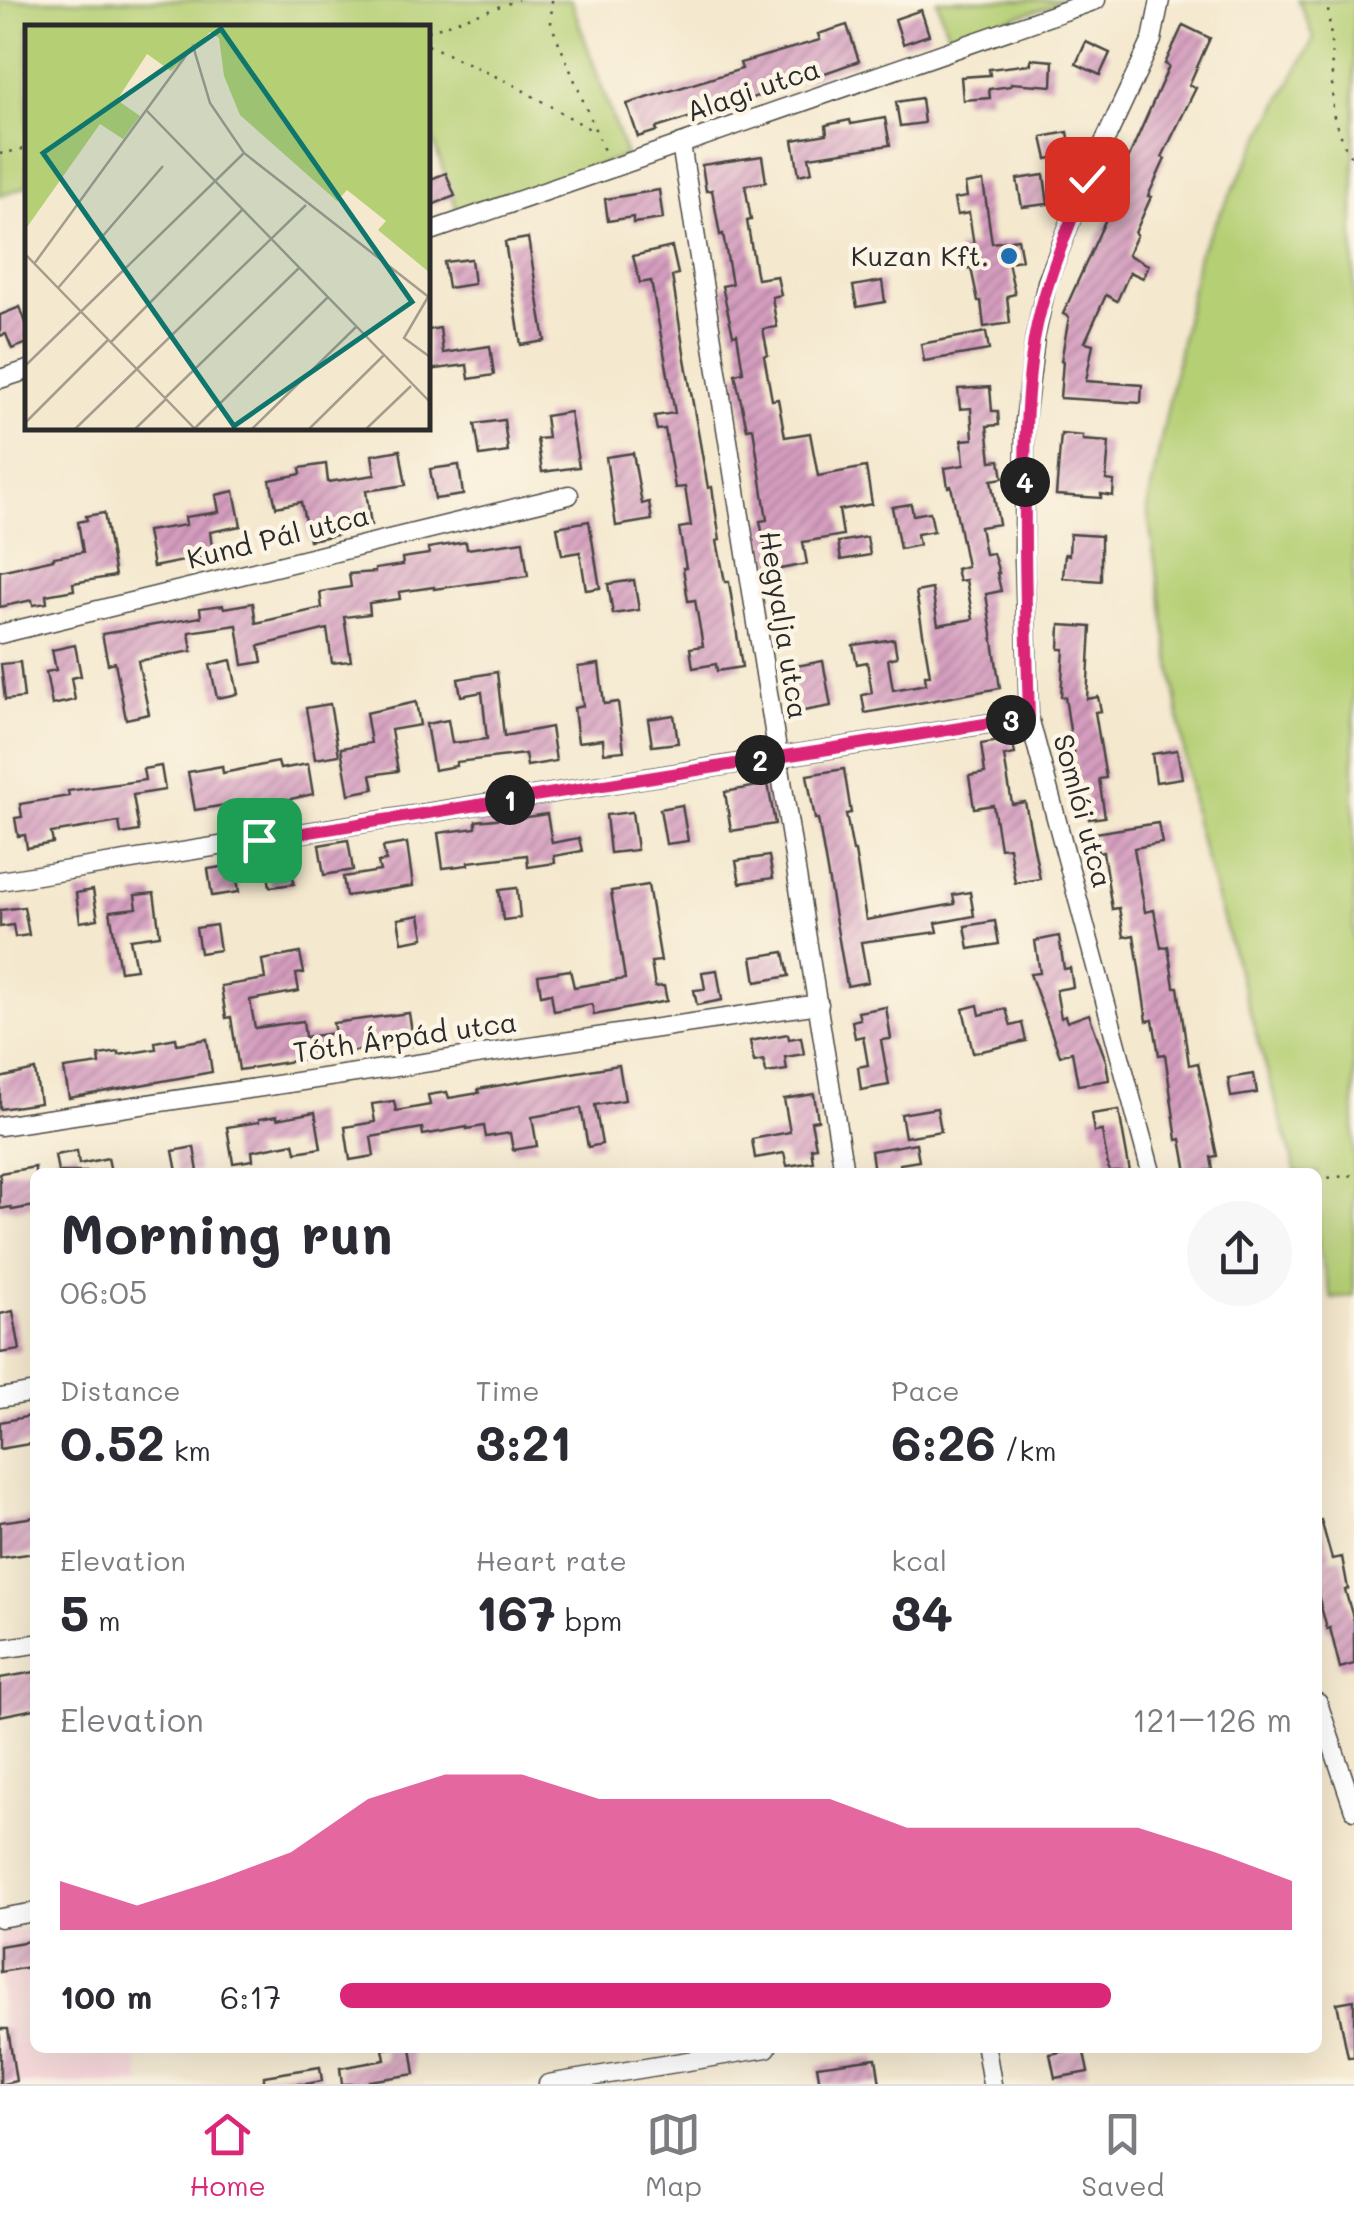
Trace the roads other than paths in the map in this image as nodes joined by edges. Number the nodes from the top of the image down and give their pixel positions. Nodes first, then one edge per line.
1 (1096, 0) edge
2 (1160, 0) edge
3 (680, 144) junction
4 (430, 231) edge
5 (25, 371) edge
6 (0, 379) edge
7 (569, 495) dead end
8 (0, 634) edge
9 (1029, 717) junction
10 (778, 757) junction
11 (0, 881) edge
12 (818, 1004) junction
13 (0, 1126) edge
14 (843, 1168) edge
15 (1150, 1168) edge
16 (30, 1393) edge
17 (0, 1398) edge
18 (30, 1645) edge
19 (0, 1650) edge
20 (1322, 1714) edge
21 (1354, 1810) edge
22 (30, 1913) edge
23 (0, 1918) edge
24 (737, 2053) edge
25 (987, 2053) edge
26 (548, 2084) edge
27 (992, 2084) edge

1 - 3 street, Alagi utca
2 - 9 street, Somlói utca
3 - 4 street, Alagi utca
3 - 10 street, Hegyalja utca
5 - 6 street
7 - 8 street, Kund Pál utca
9 - 10 street
9 - 15 street, Somlói utca
10 - 11 street
10 - 12 street, Hegyalja utca
12 - 13 street, Tóth Árpád utca
12 - 14 street, Hegyalja utca
16 - 17 street
18 - 19 street
20 - 21 street
22 - 23 street
24 - 26 street
25 - 27 street

